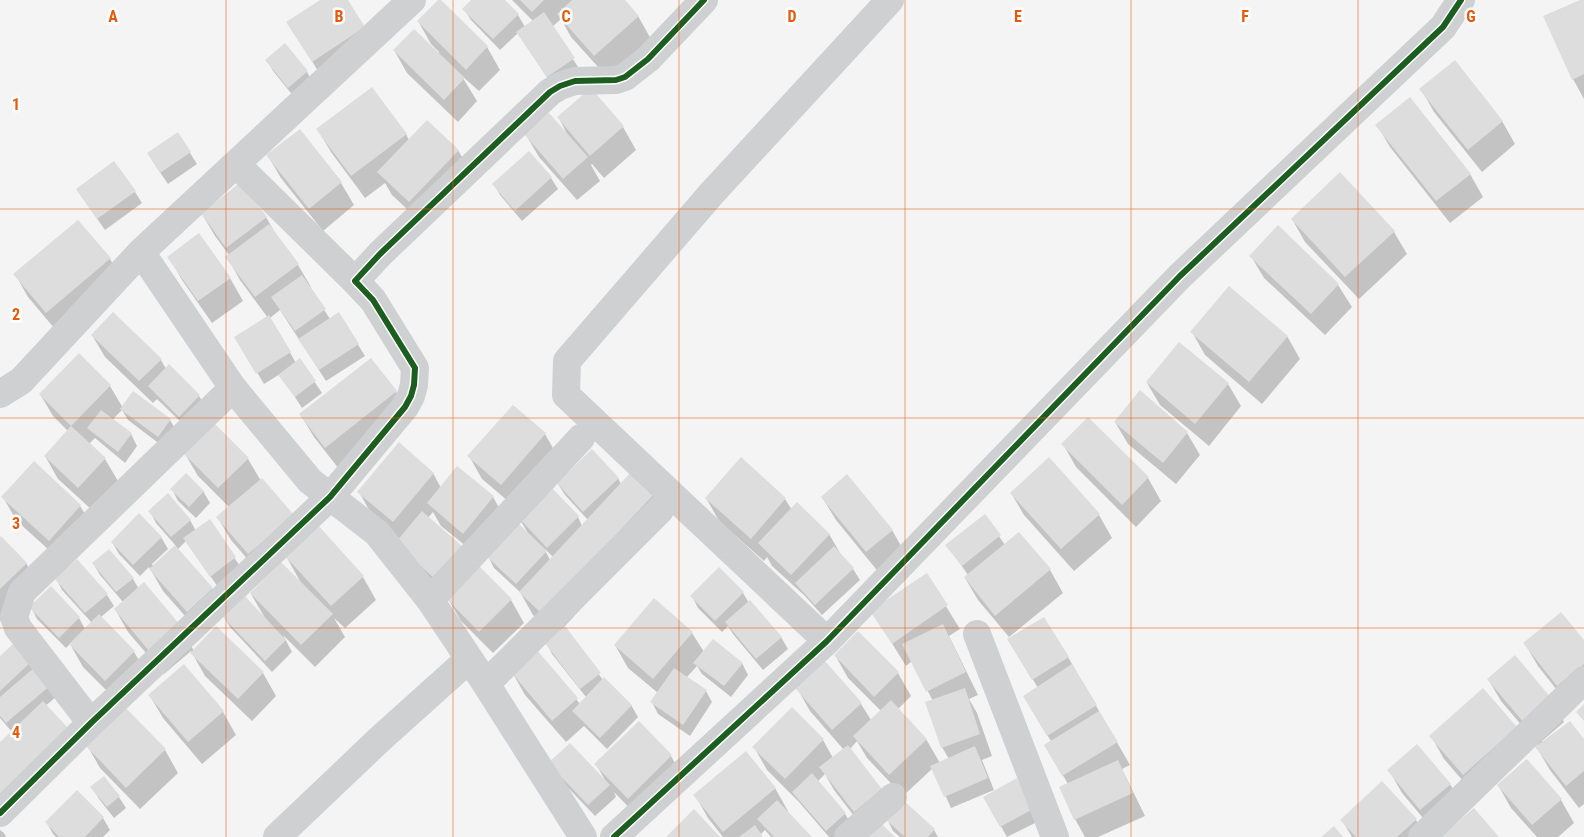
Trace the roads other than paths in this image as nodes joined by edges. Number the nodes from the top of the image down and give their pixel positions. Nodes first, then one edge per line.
1 (412, 0) edge
2 (704, 0) edge
3 (890, 0) edge
4 (1461, 0) edge
5 (236, 164) junction
6 (141, 252) junction
7 (355, 281) junction
8 (11, 387) edge
9 (233, 388) junction
10 (581, 438) dead end
11 (330, 497) junction
12 (660, 510) dead end
13 (430, 600) junction
14 (977, 634) dead end
15 (826, 642) junction
16 (469, 659) junction
17 (1584, 680) edge
18 (486, 684) junction
19 (91, 723) junction
20 (894, 797) dead end
21 (0, 813) edge
22 (277, 837) edge
23 (583, 837) edge
24 (614, 837) edge
25 (848, 837) edge
26 (1055, 837) edge
27 (1422, 837) edge

1 - 5 street
2 - 7 street
3 - 15 street
4 - 15 street
5 - 6 street
5 - 7 street
6 - 8 street
6 - 9 street
7 - 11 street
9 - 11 street
9 - 19 street
10 - 13 street
11 - 13 street
11 - 19 street
12 - 18 street
13 - 16 street
14 - 26 street
15 - 24 street
16 - 18 street
16 - 22 street
17 - 27 street
18 - 23 street
19 - 21 street
20 - 25 street

